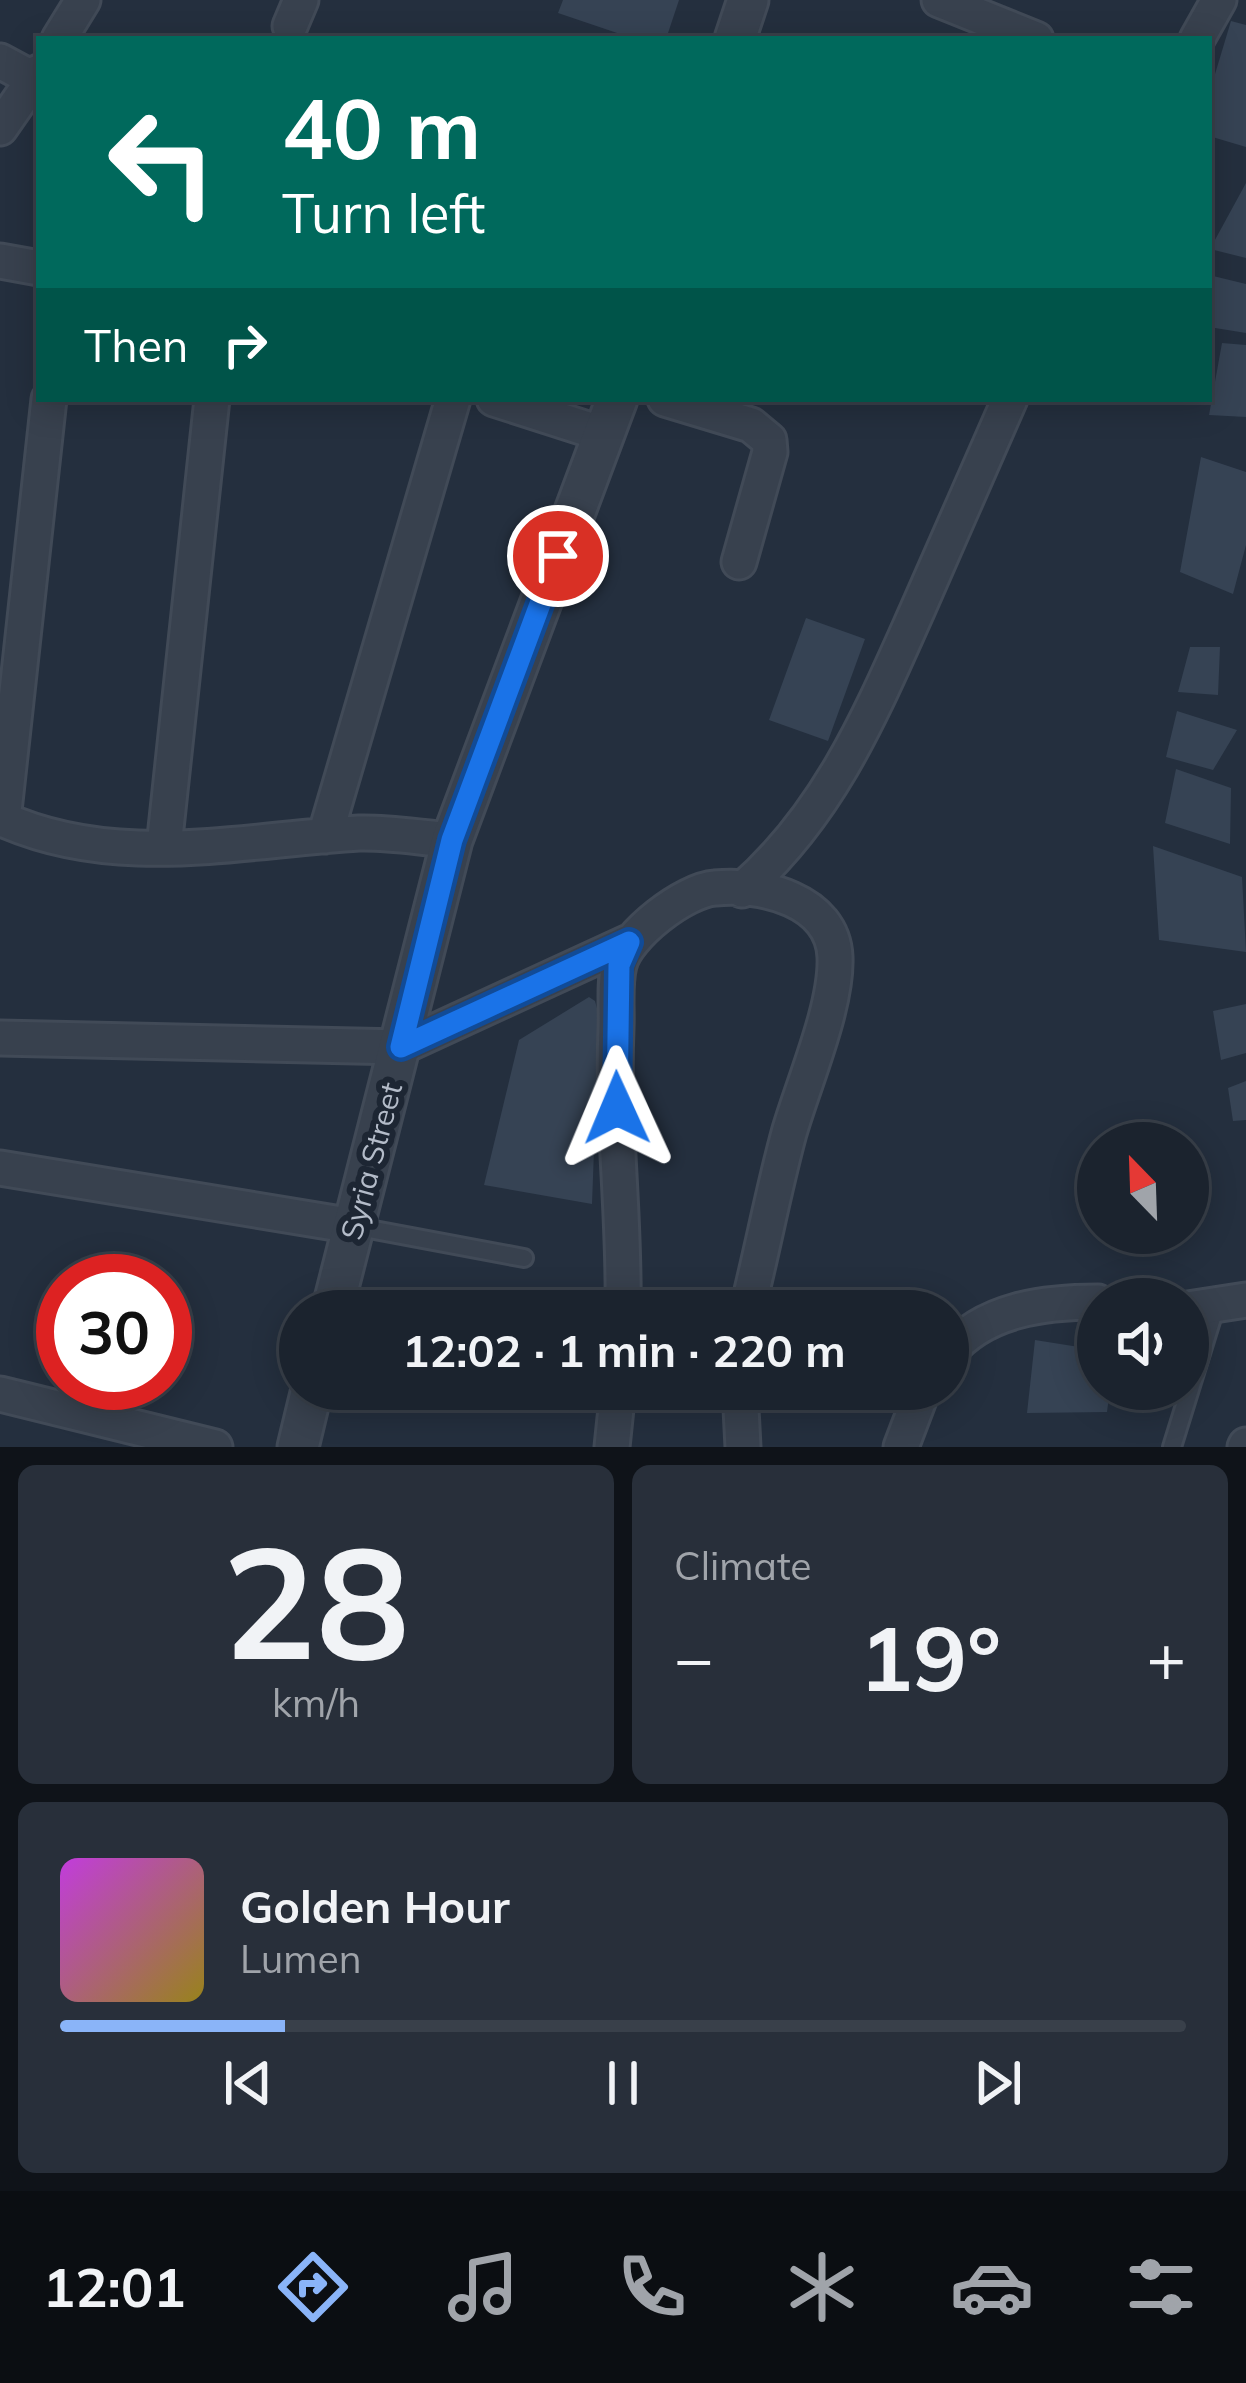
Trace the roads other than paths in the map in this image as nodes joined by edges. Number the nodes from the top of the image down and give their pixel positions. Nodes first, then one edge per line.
1 (82, 0) edge
2 (748, 0) edge
3 (940, 0) edge
4 (1219, 0) edge
5 (61, 36) edge
6 (736, 36) edge
7 (1029, 36) edge
8 (1199, 36) edge
9 (0, 62) edge
10 (36, 78) edge
11 (36, 79) edge
12 (0, 128) edge
13 (0, 261) edge
14 (36, 267) edge
15 (49, 402) edge
16 (212, 402) edge
17 (452, 402) edge
18 (514, 402) edge
19 (675, 402) edge
20 (1009, 402) edge
21 (610, 416) edge
22 (739, 562) dead end
23 (2, 819) edge
24 (325, 836) junction
25 (452, 840) junction
26 (164, 847) junction
27 (742, 890) junction
28 (629, 942) junction
29 (0, 1038) edge
30 (401, 1047) junction
31 (0, 1168) edge
32 (353, 1226) junction
33 (524, 1258) dead end
34 (337, 1290) edge
35 (624, 1290) edge
36 (752, 1290) edge
37 (1077, 1302) edge
38 (1216, 1305) edge
39 (969, 1332) edge
40 (0, 1394) edge
41 (307, 1410) edge
42 (616, 1410) edge
43 (741, 1410) edge
44 (915, 1410) edge
45 (215, 1447) edge
46 (298, 1447) edge
47 (612, 1447) edge
48 (743, 1447) edge
49 (901, 1447) edge
50 (1172, 1447) edge

1 - 5 street
2 - 6 street
3 - 7 street
4 - 8 street
9 - 10 street
11 - 12 street
13 - 14 street
15 - 23 street
16 - 26 street
17 - 24 street
18 - 21 street
19 - 22 street
20 - 27 street
21 - 25 street, Syria Street
23 - 26 street
24 - 25 street
24 - 26 street
25 - 30 street, Syria Street
27 - 28 street
27 - 36 street
28 - 30 street
28 - 35 street
29 - 30 street
30 - 32 street, Syria Street
31 - 32 street
32 - 33 lane
32 - 34 street, Syria Street
37 - 39 street
38 - 50 lane
40 - 45 street
41 - 46 street
42 - 47 street
43 - 48 street
44 - 49 street

